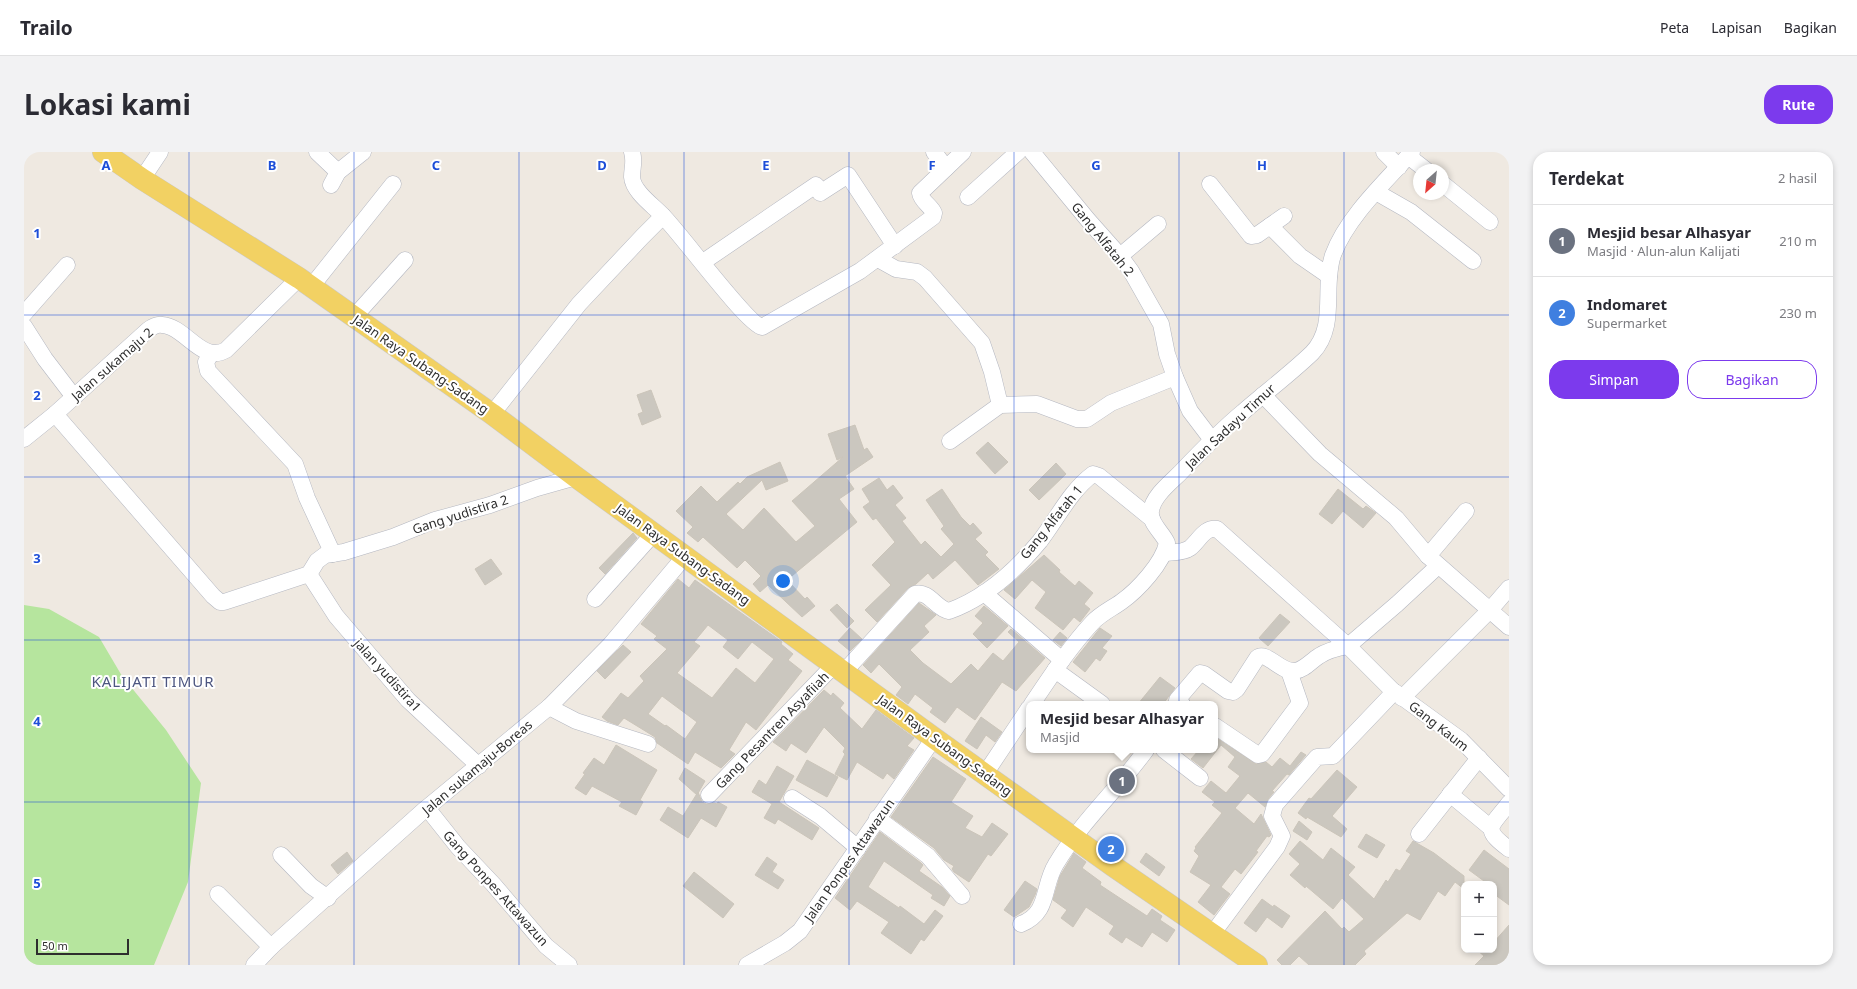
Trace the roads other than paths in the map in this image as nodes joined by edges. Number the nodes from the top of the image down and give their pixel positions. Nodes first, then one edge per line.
1 (103, 152) edge
2 (160, 152) edge
3 (317, 152) edge
4 (363, 152) edge
5 (632, 152) edge
6 (934, 152) edge
7 (963, 152) edge
8 (1018, 152) edge
9 (1032, 152) edge
10 (1384, 152) edge
11 (1406, 158) edge
12 (1416, 164) edge
13 (946, 168) junction
14 (142, 179) junction
15 (393, 184) dead end
16 (1210, 184) dead end
17 (1449, 189) edge
18 (1376, 192) junction
19 (968, 197) dead end
20 (663, 216) junction
21 (1284, 216) dead end
22 (1490, 222) dead end
23 (1158, 224) dead end
24 (1270, 226) junction
25 (895, 246) junction
26 (1120, 256) junction
27 (878, 259) junction
28 (405, 260) dead end
29 (702, 262) junction
30 (1473, 262) dead end
31 (67, 265) dead end
32 (1329, 276) junction
33 (305, 282) junction
34 (24, 314) edge
35 (354, 317) junction
36 (24, 326) edge
37 (211, 354) junction
38 (1175, 378) junction
39 (1263, 395) junction
40 (74, 397) junction
41 (1000, 405) junction
42 (55, 414) junction
43 (492, 414) junction
44 (24, 439) edge
45 (1212, 440) junction
46 (950, 441) dead end
47 (576, 477) junction
48 (1466, 511) dead end
49 (1152, 519) junction
50 (654, 533) junction
51 (339, 553) junction
52 (1165, 553) junction
53 (685, 556) junction
54 (1433, 561) junction
55 (309, 574) junction
56 (1509, 588) edge
57 (984, 593) junction
58 (595, 599) dead end
59 (1490, 610) junction
60 (1509, 627) edge
61 (1348, 646) junction
62 (1058, 665) junction
63 (839, 669) junction
64 (1289, 671) junction
65 (1398, 695) junction
66 (1034, 701) edge
67 (1099, 701) edge
68 (1178, 701) edge
69 (549, 707) junction
70 (1026, 712) edge
71 (1218, 728) edge
72 (934, 738) junction
73 (648, 744) dead end
74 (1144, 753) edge
75 (1168, 753) edge
76 (1479, 758) junction
77 (479, 766) junction
78 (985, 774) junction
79 (1200, 778) dead end
80 (1509, 789) edge
81 (1450, 794) junction
82 (709, 795) dead end
83 (792, 798) dead end
84 (1509, 803) edge
85 (427, 808) junction
86 (878, 818) junction
87 (1491, 828) junction
88 (1419, 834) dead end
89 (1075, 838) junction
90 (858, 848) junction
91 (1509, 849) edge
92 (281, 855) dead end
93 (218, 894) dead end
94 (962, 896) dead end
95 (328, 898) junction
96 (1021, 924) dead end
97 (1213, 933) junction
98 (271, 947) junction
99 (254, 965) edge
100 (569, 965) edge
101 (747, 965) edge
102 (1257, 965) edge

1 - 14 main road, Jalan Raya Subang-Sadang
2 - 14 street
3 - 4 street
5 - 20 street
6 - 13 street
7 - 13 street
8 - 19 street
9 - 26 street, Gang Alfatah 2
10 - 11 street
11 - 12 street
11 - 18 street, Jalan Sadayu Timur
13 - 25 street
14 - 33 main road, Jalan Raya Subang-Sadang
15 - 33 street
16 - 24 street
17 - 22 street
18 - 30 street
18 - 32 street, Jalan Sadayu Timur
20 - 29 street
20 - 43 street
21 - 24 street
23 - 26 street
24 - 32 street
25 - 27 street
25 - 29 street
26 - 38 street, Gang Alfatah 2
27 - 29 street
27 - 41 street
28 - 35 street
31 - 34 street
32 - 39 street, Jalan Sadayu Timur
33 - 35 main road, Jalan Raya Subang-Sadang
33 - 37 street
35 - 43 main road, Jalan Raya Subang-Sadang
36 - 40 street
37 - 40 street, Jalan sukamaju 2
37 - 51 street
38 - 41 street
38 - 45 street, Gang Alfatah 2
39 - 45 street, Jalan Sadayu Timur
39 - 54 street
40 - 42 street, Jalan sukamaju 2
41 - 46 street
42 - 44 street, Jalan sukamaju 2
42 - 55 street
43 - 47 main road, Jalan Raya Subang-Sadang
45 - 49 street, Jalan Sadayu Timur
47 - 50 main road, Jalan Raya Subang-Sadang
47 - 51 street, Gang yudistira 2
48 - 54 street
49 - 52 street
49 - 57 street, Gang Alfatah 1
50 - 53 main road, Jalan Raya Subang-Sadang
50 - 58 street
51 - 55 street, Gang yudistira 2
52 - 61 street
52 - 62 street
53 - 63 main road, Jalan Raya Subang-Sadang
53 - 69 street, Jalan sukamaju-Boreas
54 - 59 street
54 - 61 street
55 - 77 street, jalan yudistira1
56 - 59 street, Gang Kaum
57 - 62 street
57 - 63 street, Gang Alfatah 1
59 - 60 street
59 - 65 street, Gang Kaum
61 - 64 street
61 - 65 street
62 - 66 street
62 - 67 street
63 - 72 main road, Jalan Raya Subang-Sadang
63 - 82 street, Gang Pesantren Asyafiiah
64 - 68 street
64 - 71 street
65 - 76 street, Gang Kaum
65 - 97 street
69 - 73 street
69 - 77 street, Jalan sukamaju-Boreas
70 - 78 street
72 - 78 main road, Jalan Raya Subang-Sadang
72 - 86 street, Jalan Ponpes Attawazun
74 - 89 street
75 - 79 street
76 - 80 street, Gang Kaum
76 - 81 street
77 - 85 street, Jalan sukamaju-Boreas
78 - 89 main road, Jalan Raya Subang-Sadang
81 - 87 street
81 - 88 street
83 - 90 street
84 - 87 street
85 - 95 street, Jalan sukamaju-Boreas
85 - 100 street, Gang Ponpes Attawazun
86 - 90 street, Jalan Ponpes Attawazun
86 - 94 street
87 - 91 street
89 - 96 street
89 - 97 main road, Jalan Raya Subang-Sadang
90 - 101 street, Jalan Ponpes Attawazun
92 - 95 street
93 - 98 street
95 - 98 street, Jalan sukamaju-Boreas
97 - 102 main road, Jalan Raya Subang-Sadang
98 - 99 street, Jalan sukamaju-Boreas

